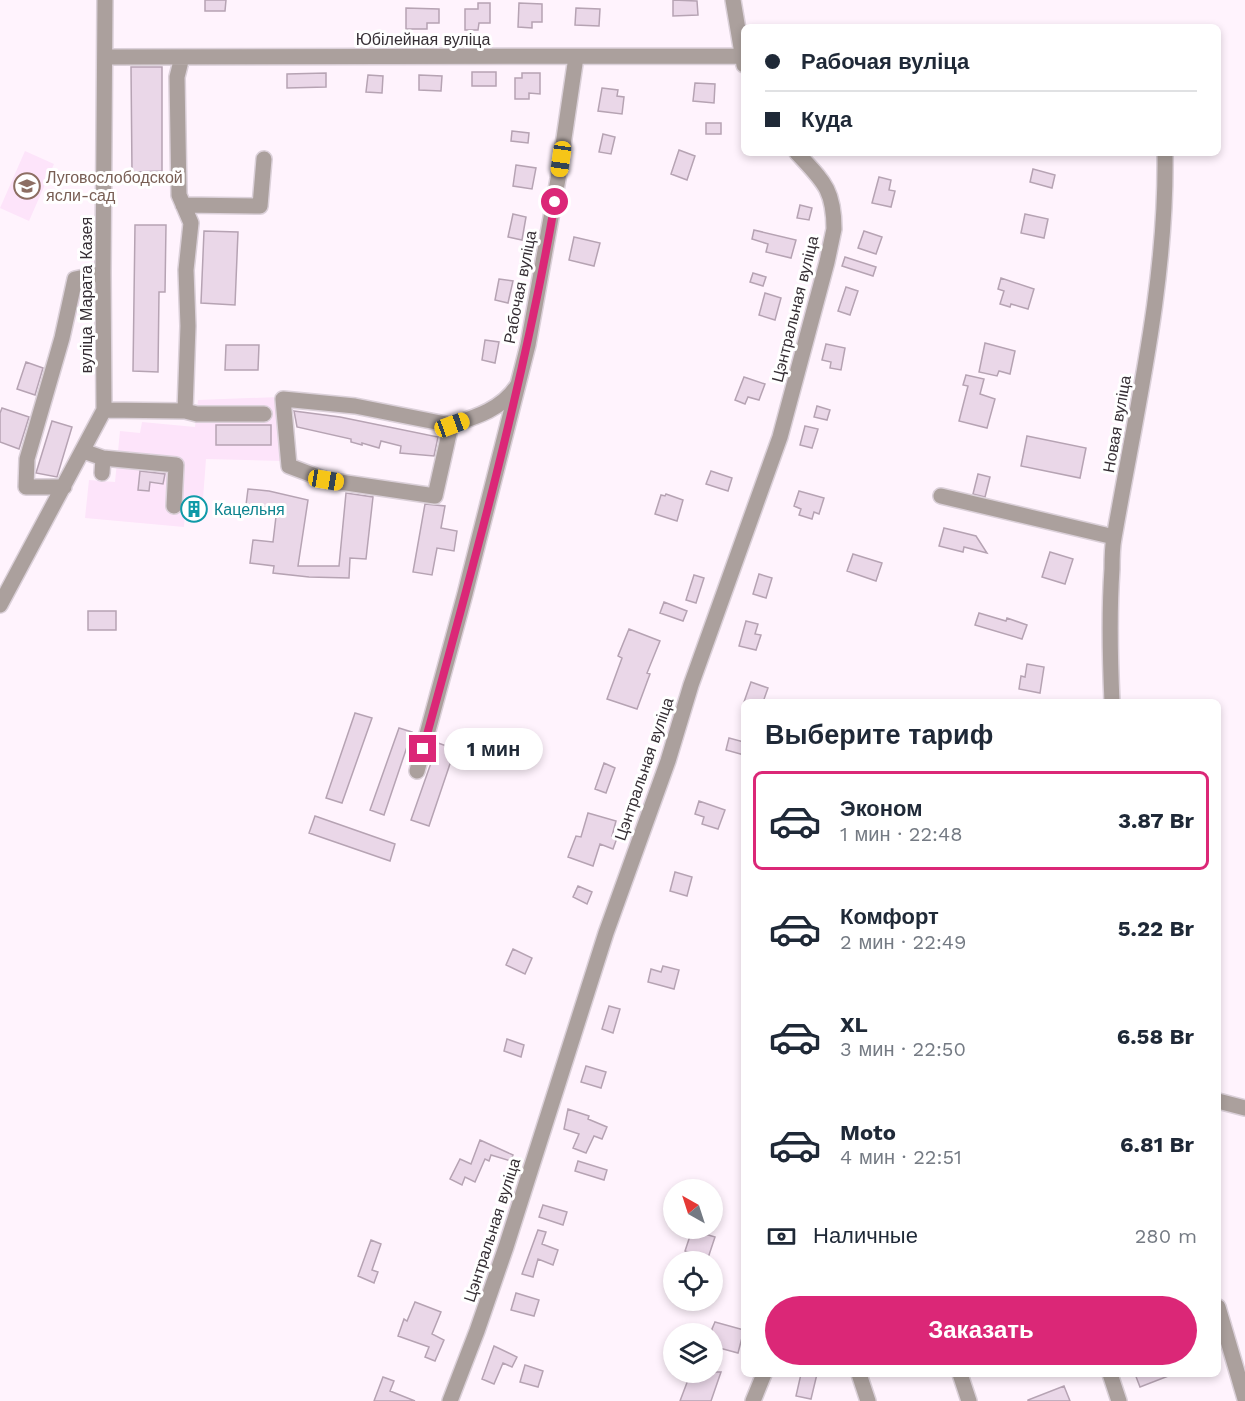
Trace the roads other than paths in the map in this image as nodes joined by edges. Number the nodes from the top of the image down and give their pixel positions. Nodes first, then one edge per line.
1 (105, 0) edge
2 (733, 0) edge
3 (741, 53) edge
4 (105, 57) junction
5 (182, 57) junction
6 (576, 57) junction
7 (741, 60) edge
8 (800, 156) edge
9 (1165, 156) edge
10 (264, 159) dead end
11 (183, 205) junction
12 (103, 273) junction
13 (519, 381) junction
14 (104, 410) junction
15 (185, 411) junction
16 (264, 414) dead end
17 (452, 425) junction
18 (83, 451) junction
19 (64, 487) junction
20 (941, 496) dead end
21 (174, 506) dead end
22 (1114, 537) junction
23 (0, 605) edge
24 (1112, 699) edge
25 (417, 771) dead end
26 (1221, 1102) edge
27 (1245, 1108) edge
28 (1221, 1317) edge
29 (763, 1377) edge
30 (860, 1377) edge
31 (961, 1377) edge
32 (1111, 1377) edge
33 (1245, 1399) edge
34 (450, 1401) edge
35 (753, 1401) edge
36 (868, 1401) edge
37 (969, 1401) edge
38 (1119, 1401) edge

1 - 4 street, вуліца Марата Казея
2 - 3 street
4 - 5 street, Юбілейная вуліца
4 - 12 street, вуліца Марата Казея
5 - 6 street, Юбілейная вуліца
5 - 11 street
6 - 7 street, Юбілейная вуліца
6 - 13 street, Рабочая вуліца
8 - 34 street, Цэнтральная вуліца
9 - 22 street, Новая вуліца
10 - 11 street
11 - 15 street
12 - 14 street, вуліца Марата Казея
12 - 19 street
13 - 17 street
13 - 25 street, Рабочая вуліца
14 - 15 street
14 - 18 street
15 - 16 street
17 - 17 street
18 - 19 street
18 - 21 street
19 - 23 street
20 - 22 street
22 - 24 street, Новая вуліца
26 - 27 street
28 - 33 street
29 - 35 street
30 - 36 street
31 - 37 street
32 - 38 street

